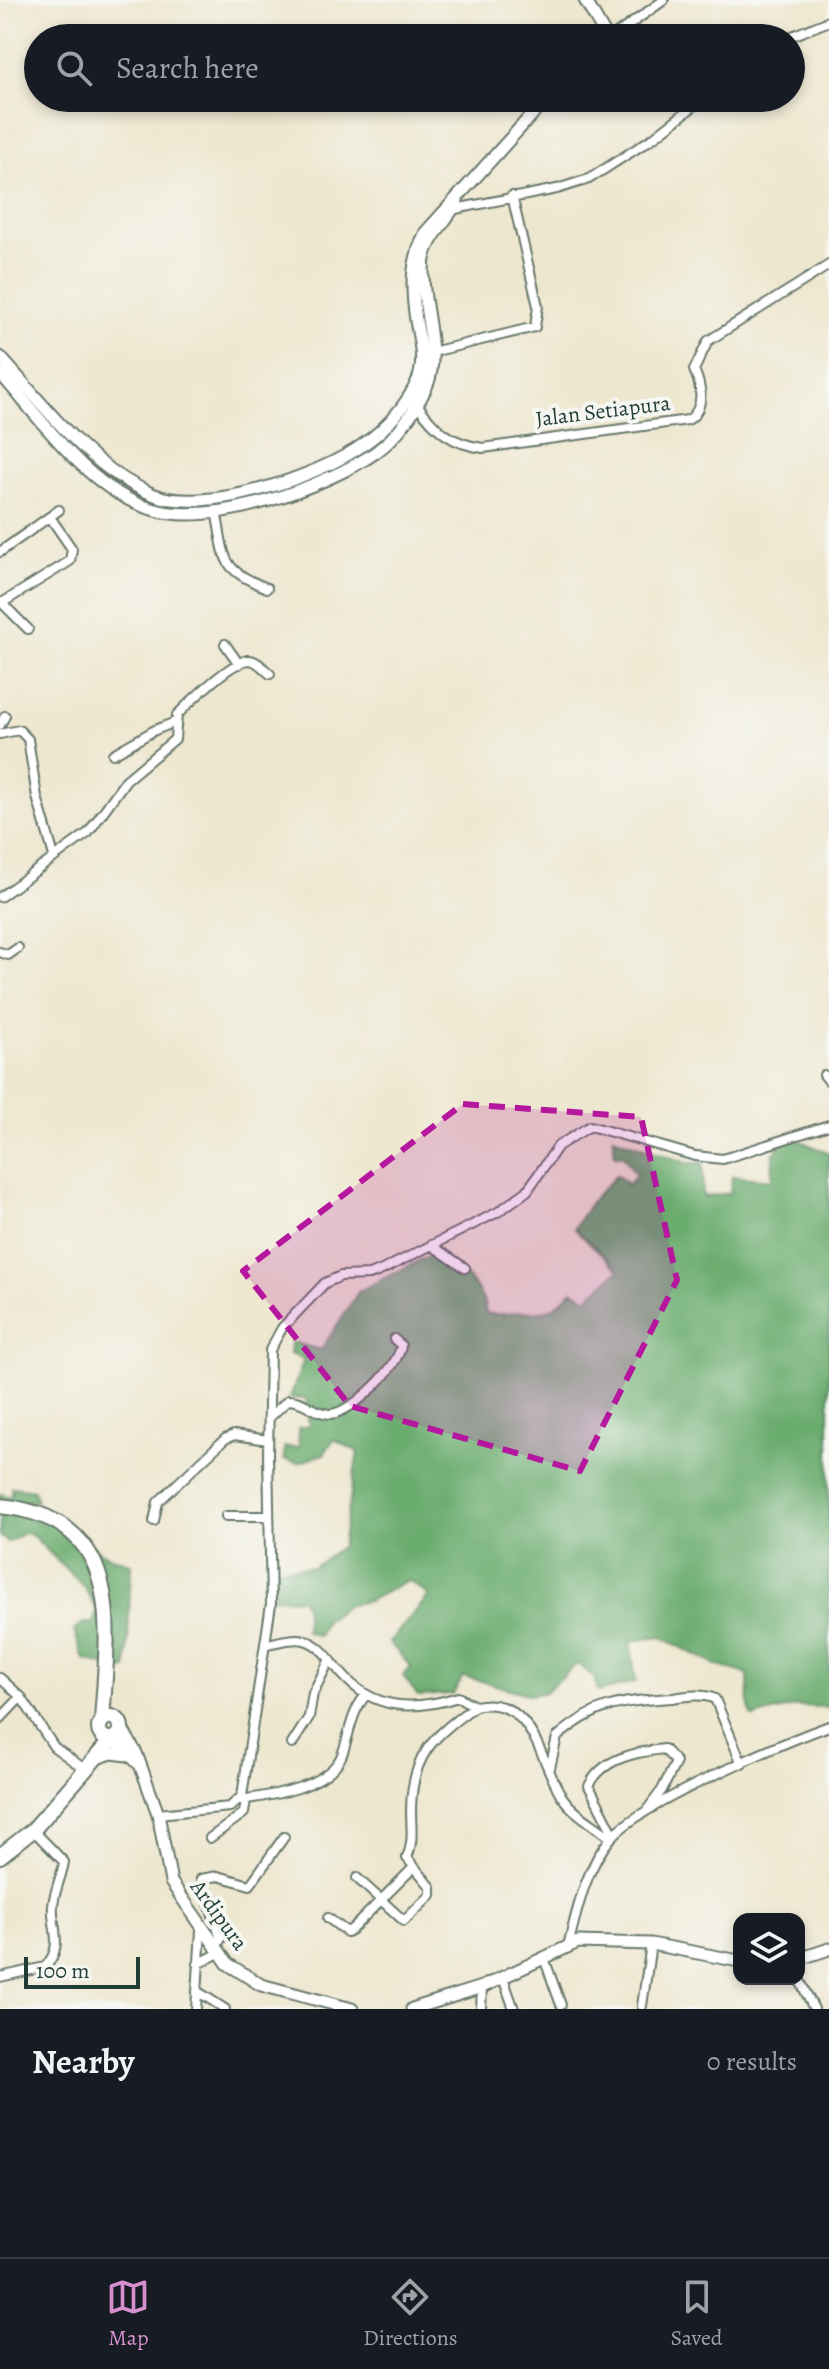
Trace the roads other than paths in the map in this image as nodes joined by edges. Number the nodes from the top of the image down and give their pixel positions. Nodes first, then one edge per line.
1 (585, 0) edge
2 (664, 0) edge
3 (829, 21) edge
4 (600, 24) edge
5 (629, 24) edge
6 (805, 31) edge
7 (535, 112) edge
8 (685, 112) edge
9 (512, 196) junction
10 (448, 210) junction
11 (829, 265) edge
12 (432, 352) junction
13 (0, 357) edge
14 (0, 373) edge
15 (414, 399) junction
16 (59, 510) dead end
17 (216, 511) junction
18 (50, 517) junction
19 (0, 552) edge
20 (267, 588) dead end
21 (1, 602) edge
22 (28, 629) dead end
23 (225, 644) dead end
24 (239, 664) junction
25 (270, 674) dead end
26 (5, 716) dead end
27 (173, 723) junction
28 (0, 725) edge
29 (0, 734) edge
30 (113, 754) dead end
31 (54, 856) junction
32 (0, 897) edge
33 (18, 948) dead end
34 (0, 952) edge
35 (829, 1125) edge
36 (431, 1245) junction
37 (465, 1268) dead end
38 (394, 1339) dead end
39 (269, 1417) junction
40 (268, 1440) junction
41 (0, 1506) edge
42 (226, 1516) dead end
43 (269, 1516) junction
44 (154, 1521) dead end
45 (267, 1644) junction
46 (330, 1659) junction
47 (0, 1678) edge
48 (366, 1695) junction
49 (21, 1697) junction
50 (475, 1706) junction
51 (0, 1719) edge
52 (829, 1726) edge
53 (112, 1730) junction
54 (292, 1744) dead end
55 (128, 1755) junction
56 (138, 1764) junction
57 (742, 1764) junction
58 (86, 1768) junction
59 (550, 1770) junction
60 (243, 1800) junction
61 (158, 1814) junction
62 (644, 1814) junction
63 (33, 1830) junction
64 (284, 1837) dead end
65 (612, 1837) junction
66 (210, 1838) dead end
67 (0, 1856) edge
68 (413, 1868) junction
69 (357, 1878) dead end
70 (380, 1900) junction
71 (328, 1918) dead end
72 (201, 1930) junction
73 (651, 1944) junction
74 (568, 1946) junction
75 (829, 1949) edge
76 (217, 1951) junction
77 (805, 1957) edge
78 (544, 1958) junction
79 (733, 1960) edge
80 (198, 1964) junction
81 (0, 1977) edge
82 (503, 1978) junction
83 (802, 1985) edge
84 (482, 1987) junction
85 (197, 1991) junction
86 (561, 2005) dead end
87 (642, 2006) dead end
88 (418, 2008) edge
89 (196, 2009) edge
90 (225, 2009) edge
91 (352, 2009) edge
92 (481, 2009) edge
93 (514, 2009) edge
94 (814, 2009) edge

1 - 4 street
2 - 5 street
3 - 6 street
7 - 10 street
8 - 9 street
9 - 10 street
9 - 12 street
10 - 12 street
10 - 15 street
11 - 15 street, Jalan Setiapura
12 - 15 street
13 - 15 street
14 - 17 street
15 - 17 street
16 - 18 street
17 - 20 street
18 - 19 street
18 - 21 street
21 - 22 street
23 - 24 street
24 - 25 street
24 - 27 street
26 - 28 street
27 - 30 street
27 - 31 street
29 - 31 street
31 - 32 street
33 - 34 street
35 - 36 street
36 - 37 street
36 - 39 street
38 - 39 street
39 - 40 street
40 - 43 street
40 - 44 street
41 - 53 highway
42 - 43 street
43 - 45 street
45 - 46 street
45 - 60 street
46 - 48 street
46 - 54 street
47 - 49 street
48 - 50 street
48 - 60 street
49 - 51 street
49 - 58 street
50 - 59 street
50 - 68 street
52 - 57 street
53 - 55 street, Ardipura
53 - 56 street, Ardipura
53 - 58 highway
55 - 56 street, Ardipura
55 - 58 street
56 - 61 street, Ardipura
57 - 59 street
57 - 62 street
58 - 63 highway
59 - 65 street
60 - 61 street
60 - 66 street
61 - 72 street, Ardipura
62 - 65 street
62 - 65 street
63 - 67 highway
63 - 81 street
64 - 76 street
65 - 74 street
68 - 70 street
68 - 70 street
69 - 70 street
70 - 71 street
72 - 76 street, Ardipura
72 - 80 street
73 - 74 street
73 - 79 street
73 - 87 street
74 - 78 street
75 - 77 street
76 - 80 street
76 - 91 street, Ardipura
78 - 82 street
78 - 86 street
80 - 85 street
82 - 84 street
82 - 93 street
83 - 94 street
84 - 88 street
84 - 92 street
85 - 89 street
85 - 90 street

